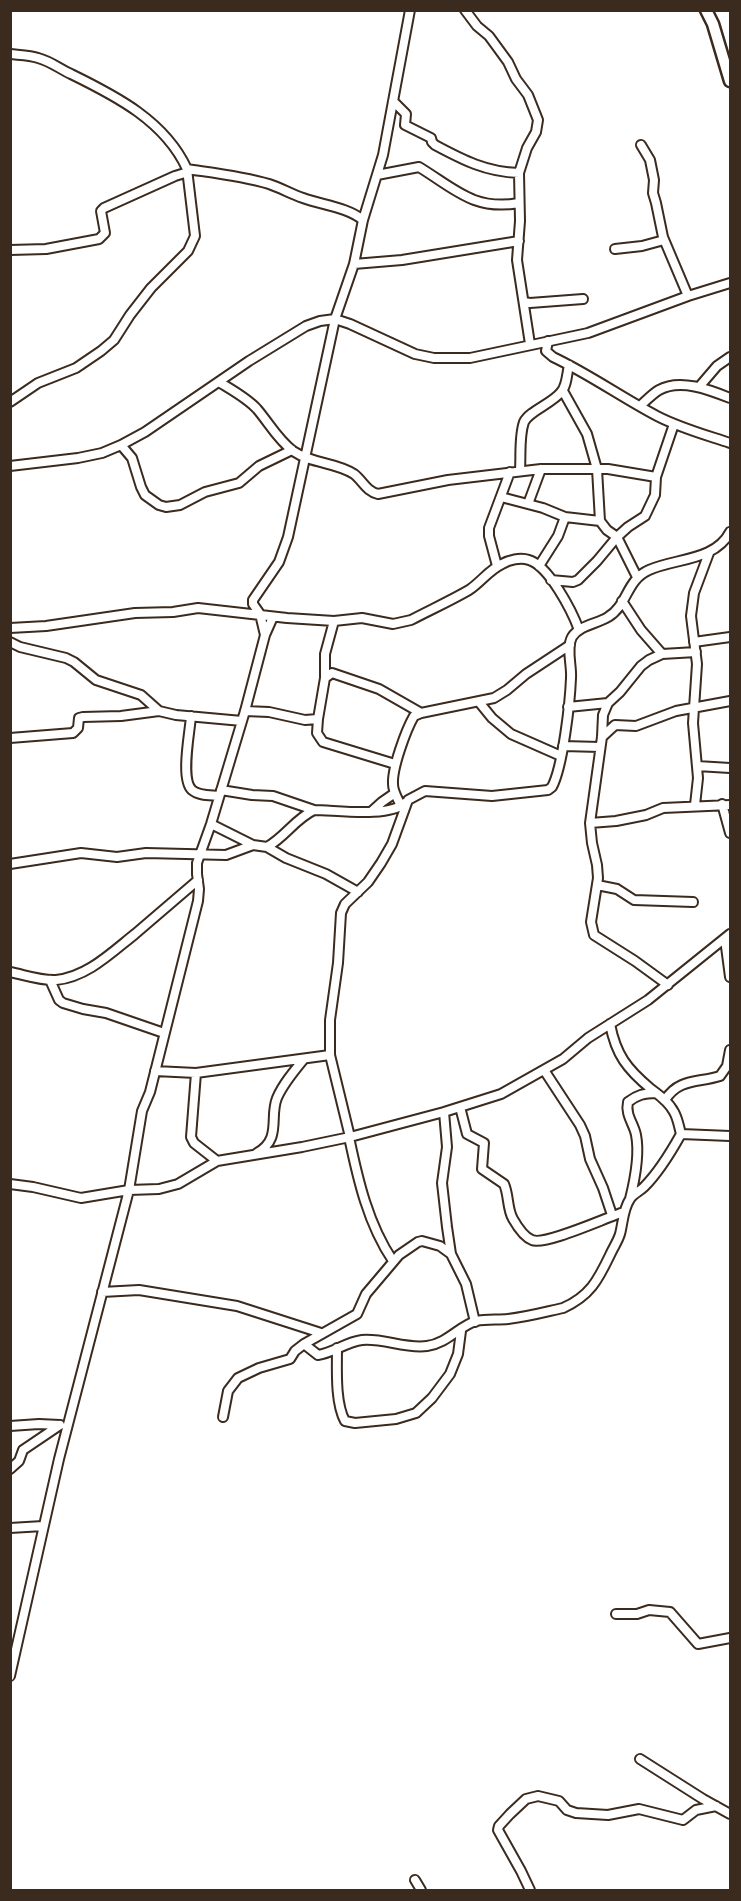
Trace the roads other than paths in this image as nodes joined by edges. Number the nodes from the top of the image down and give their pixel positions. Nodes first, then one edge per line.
1 (410, 10) edge
2 (465, 10) edge
3 (706, 10) edge
4 (10, 54) edge
5 (730, 81) edge
6 (393, 101) junction
7 (641, 145) dead end
8 (187, 170) junction
9 (519, 173) junction
10 (377, 175) junction
11 (519, 203) junction
12 (363, 220) junction
13 (664, 240) junction
14 (519, 242) junction
15 (615, 249) dead end
16 (10, 250) edge
17 (354, 264) junction
18 (730, 282) edge
19 (688, 296) junction
20 (583, 299) dead end
21 (524, 302) junction
22 (335, 319) junction
23 (548, 341) junction
24 (530, 345) junction
25 (730, 357) edge
26 (569, 365) junction
27 (219, 382) junction
28 (699, 387) junction
29 (563, 391) junction
30 (730, 398) edge
31 (10, 402) edge
32 (640, 406) junction
33 (674, 424) junction
34 (730, 442) edge
35 (121, 445) junction
36 (292, 450) junction
37 (305, 458) junction
38 (10, 466) edge
39 (541, 469) junction
40 (597, 469) junction
41 (520, 470) junction
42 (510, 472) junction
43 (656, 477) junction
44 (501, 497) junction
45 (528, 504) junction
46 (565, 517) junction
47 (600, 521) junction
48 (730, 532) edge
49 (617, 537) junction
50 (709, 553) junction
51 (497, 566) junction
52 (539, 566) junction
53 (637, 577) junction
54 (551, 580) junction
55 (622, 601) junction
56 (260, 614) junction
57 (273, 616) junction
58 (334, 621) junction
59 (10, 628) edge
60 (579, 630) junction
61 (265, 635) junction
62 (730, 638) edge
63 (10, 642) edge
64 (694, 642) junction
65 (570, 645) junction
66 (696, 652) junction
67 (662, 654) junction
68 (328, 674) junction
69 (730, 700) edge
70 (479, 702) junction
71 (608, 703) junction
72 (591, 706) junction
73 (694, 706) junction
74 (568, 707) junction
75 (159, 711) junction
76 (245, 711) junction
77 (421, 713) junction
78 (603, 715) junction
79 (191, 716) junction
80 (318, 719) junction
81 (242, 721) junction
82 (602, 737) junction
83 (10, 738) edge
84 (563, 746) junction
85 (600, 747) junction
86 (561, 756) junction
87 (395, 765) junction
88 (697, 766) junction
89 (730, 768) edge
90 (220, 793) junction
91 (395, 793) junction
92 (408, 800) junction
93 (726, 805) edge
94 (401, 806) junction
95 (695, 806) junction
96 (314, 810) junction
97 (372, 811) junction
98 (591, 823) junction
99 (211, 824) junction
100 (730, 833) edge
101 (253, 845) junction
102 (267, 847) junction
103 (201, 855) junction
104 (10, 864) edge
105 (198, 880) junction
106 (597, 885) junction
107 (358, 892) junction
108 (693, 902) dead end
109 (728, 937) edge
110 (10, 972) edge
111 (730, 977) edge
112 (51, 980) junction
113 (668, 985) junction
114 (610, 1024) junction
115 (164, 1033) junction
116 (730, 1050) edge
117 (330, 1055) junction
118 (304, 1059) junction
119 (544, 1070) junction
120 (155, 1071) junction
121 (196, 1073) junction
122 (656, 1093) junction
123 (665, 1100) junction
124 (460, 1107) junction
125 (444, 1112) junction
126 (681, 1134) junction
127 (730, 1136) edge
128 (349, 1137) junction
129 (254, 1155) junction
130 (217, 1161) junction
131 (10, 1184) edge
132 (129, 1190) junction
133 (630, 1199) junction
134 (624, 1212) junction
135 (612, 1215) junction
136 (451, 1254) junction
137 (393, 1261) junction
138 (102, 1292) junction
139 (475, 1322) junction
140 (460, 1330) junction
141 (321, 1334) junction
142 (304, 1344) junction
143 (337, 1348) junction
144 (223, 1417) dead end
145 (64, 1425) junction
146 (10, 1426) edge
147 (10, 1469) edge
148 (43, 1526) junction
149 (10, 1528) edge
150 (616, 1614) dead end
151 (730, 1638) edge
152 (10, 1676) edge
153 (640, 1759) dead end
154 (716, 1806) junction
155 (730, 1814) edge
156 (415, 1880) dead end
157 (421, 1890) edge
158 (530, 1890) edge

1 - 6 street
2 - 9 street
3 - 5 street
4 - 8 street
6 - 9 street
6 - 10 street
7 - 13 street
8 - 12 street
8 - 16 street
8 - 31 street
9 - 11 street
10 - 11 street
10 - 12 street
11 - 14 street
12 - 17 street
13 - 15 street
13 - 19 street
14 - 17 street
14 - 21 street
17 - 22 street
18 - 19 street
19 - 23 street
20 - 21 street
21 - 24 street
22 - 24 street
22 - 27 street
22 - 37 street
23 - 24 street
23 - 26 street
25 - 28 street
26 - 29 street
26 - 32 street
27 - 35 street
27 - 36 street
28 - 30 street
28 - 32 street
29 - 40 street
29 - 41 street
32 - 33 street
33 - 34 street
33 - 43 street
35 - 36 street
35 - 38 street
36 - 37 street
37 - 42 street
37 - 56 street
39 - 40 street
39 - 41 street
39 - 45 street
40 - 43 street
40 - 47 street
41 - 42 street
42 - 44 street
43 - 49 street
44 - 45 street
44 - 51 street
45 - 46 street
46 - 47 street
46 - 52 street
47 - 49 street
48 - 50 street
49 - 53 street
49 - 54 street
50 - 53 street
50 - 64 street
51 - 52 street
51 - 58 street
52 - 54 street
53 - 55 street
54 - 60 street
55 - 60 street
55 - 67 street
56 - 57 street
56 - 59 street
56 - 61 street
57 - 58 street
57 - 61 street
58 - 68 street
60 - 65 street
61 - 76 street
62 - 64 street
63 - 75 street
64 - 66 street
65 - 70 street
65 - 74 street
66 - 67 street
66 - 73 street
67 - 71 street
68 - 77 street
68 - 80 street
69 - 73 street
70 - 77 street
70 - 86 street
71 - 72 street
71 - 78 street
72 - 74 street
72 - 78 street
73 - 82 street
73 - 88 street
74 - 84 street
75 - 79 street
75 - 83 street
76 - 80 street
76 - 81 street
77 - 87 street
78 - 82 street
79 - 81 street
79 - 90 street
80 - 87 street
81 - 90 street
82 - 85 street
84 - 85 street
84 - 86 street
85 - 98 street
86 - 92 street
87 - 91 street
88 - 89 street
88 - 95 street
90 - 96 street
90 - 99 street
91 - 94 street
91 - 97 street
92 - 94 street
92 - 107 street
93 - 95 street
93 - 100 street
94 - 97 street
95 - 98 street
96 - 97 street
96 - 102 street
98 - 106 street
99 - 101 street
99 - 103 street
101 - 102 street
101 - 103 street
102 - 107 street
103 - 104 street
103 - 105 street
105 - 112 street
105 - 115 street
106 - 108 street
106 - 113 street
107 - 117 street
109 - 111 street
109 - 113 street
110 - 112 street
112 - 115 street
113 - 114 street
114 - 119 street
114 - 122 street
115 - 120 street
116 - 123 street
117 - 118 street
117 - 128 street
118 - 121 street
118 - 129 street
119 - 124 street
119 - 135 street
120 - 121 street
120 - 132 street
121 - 130 street
122 - 123 street
122 - 133 street
123 - 126 street
124 - 125 street
124 - 135 street
125 - 128 street
125 - 136 street
126 - 127 street
126 - 133 street
128 - 129 street
128 - 137 street
129 - 130 street
130 - 132 street
131 - 132 street
132 - 138 street
133 - 134 street
134 - 135 street
134 - 139 street
136 - 137 street
136 - 139 street
137 - 141 street
138 - 141 street
138 - 145 street
139 - 140 street
140 - 143 street
140 - 143 street
141 - 142 street
142 - 143 street
142 - 144 street
145 - 146 street
145 - 147 street
145 - 148 street
148 - 149 street
148 - 152 street
150 - 151 street
153 - 154 street
154 - 155 street
154 - 158 street
156 - 157 street

